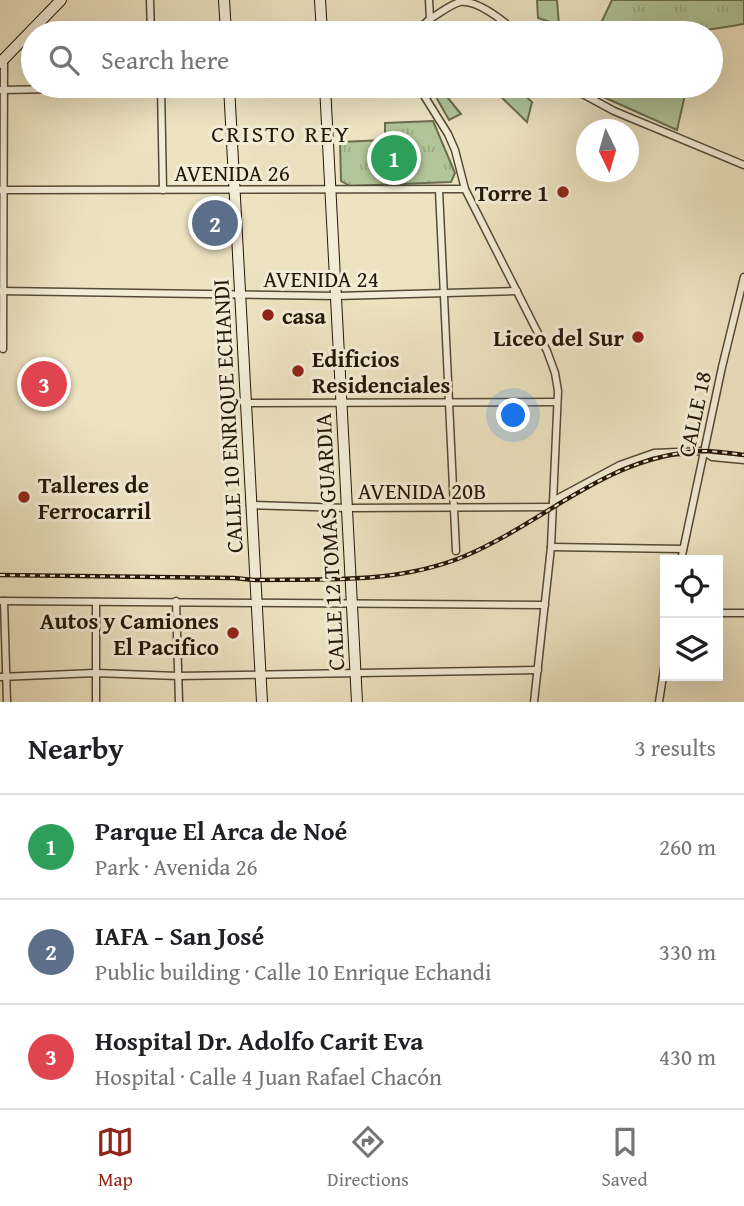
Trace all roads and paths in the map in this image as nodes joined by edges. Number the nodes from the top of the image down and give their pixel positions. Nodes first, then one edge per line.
1 (61, 0) edge
2 (150, 0) edge
3 (224, 0) edge
4 (320, 0) edge
5 (429, 0) edge
6 (430, 19) junction
7 (41, 21) edge
8 (151, 21) edge
9 (225, 21) edge
10 (321, 21) edge
11 (428, 21) edge
12 (501, 21) edge
13 (21, 42) edge
14 (1, 61) edge
15 (2, 90) edge
16 (21, 90) edge
17 (157, 98) edge
18 (231, 98) edge
19 (326, 98) edge
20 (426, 98) edge
21 (590, 98) edge
22 (744, 165) edge
23 (235, 189) junction
24 (332, 189) junction
25 (465, 189) junction
26 (2, 190) edge
27 (163, 190) junction
28 (439, 190) junction
29 (744, 277) edge
30 (2, 291) edge
31 (517, 291) junction
32 (240, 295) junction
33 (444, 295) junction
34 (336, 296) junction
35 (3, 349) dead end
36 (245, 402) junction
37 (341, 402) junction
38 (449, 402) junction
39 (557, 402) junction
40 (703, 451) junction
41 (744, 460) edge
42 (552, 504) junction
43 (250, 506) junction
44 (454, 507) junction
45 (347, 508) junction
46 (551, 547) junction
47 (683, 549) junction
48 (456, 551) dead end
49 (682, 555) edge
50 (2, 601) edge
51 (96, 601) junction
52 (176, 601) junction
53 (256, 602) junction
54 (353, 603) junction
55 (545, 605) junction
56 (723, 612) edge
57 (744, 613) edge
58 (538, 670) junction
59 (356, 672) junction
60 (96, 673) junction
61 (260, 675) junction
62 (178, 676) junction
63 (3, 677) edge
64 (662, 681) edge
65 (6, 702) edge
66 (96, 702) edge
67 (179, 702) edge
68 (262, 702) edge
69 (358, 702) edge
70 (534, 702) edge
71 (659, 702) edge

1 - 7 street
2 - 8 street
3 - 9 street
4 - 10 street
5 - 6 street
6 - 11 street
6 - 12 street
13 - 14 street
14 - 15 street
15 - 16 street
15 - 26 street
17 - 27 street
18 - 23 street, CALLE 10 ENRIQUE ECHANDI
19 - 24 street, CALLE 12 TOMÁS GUARDIA
20 - 25 street
21 - 22 street
23 - 24 street, AVENIDA 26
23 - 27 street, AVENIDA 26
23 - 32 street, CALLE 10 ENRIQUE ECHANDI
24 - 28 street, AVENIDA 26
24 - 34 street, CALLE 12 TOMÁS GUARDIA
25 - 28 street, AVENIDA 26
25 - 31 street
26 - 27 street, AVENIDA 26
26 - 30 street
28 - 33 street
29 - 40 street, CALLE 18
30 - 32 street, AVENIDA 24
30 - 35 street
31 - 33 street, AVENIDA 24
31 - 39 street
32 - 34 street, AVENIDA 24
32 - 36 street, CALLE 10 ENRIQUE ECHANDI
33 - 34 street, AVENIDA 24
33 - 38 street
34 - 37 street, CALLE 12 TOMÁS GUARDIA
36 - 37 street
36 - 43 street, CALLE 10 ENRIQUE ECHANDI
37 - 38 street
37 - 45 street, CALLE 12 TOMÁS GUARDIA
38 - 39 street
38 - 44 street
39 - 42 street
40 - 41 street
40 - 42 street
40 - 47 street, CALLE 18
42 - 44 street, AVENIDA 20B
42 - 46 street
43 - 45 street, AVENIDA 20B
43 - 53 street, CALLE 10 ENRIQUE ECHANDI
44 - 45 street, AVENIDA 20B
44 - 48 street
45 - 54 street, CALLE 12 TOMÁS GUARDIA
46 - 47 street
46 - 55 street
47 - 49 street, CALLE 18
50 - 51 street
50 - 63 street
51 - 52 street
51 - 60 street
52 - 53 street
52 - 62 street
53 - 54 street
53 - 61 street, CALLE 10 ENRIQUE ECHANDI
54 - 55 street
54 - 59 street, CALLE 12 TOMÁS GUARDIA
55 - 58 street
56 - 57 street
58 - 59 street
58 - 70 street
59 - 61 street
59 - 69 street, CALLE 12 TOMÁS GUARDIA
60 - 62 street
60 - 63 street
60 - 66 street
61 - 62 street
61 - 68 street, CALLE 10 ENRIQUE ECHANDI
62 - 67 street
63 - 65 street
64 - 71 street

